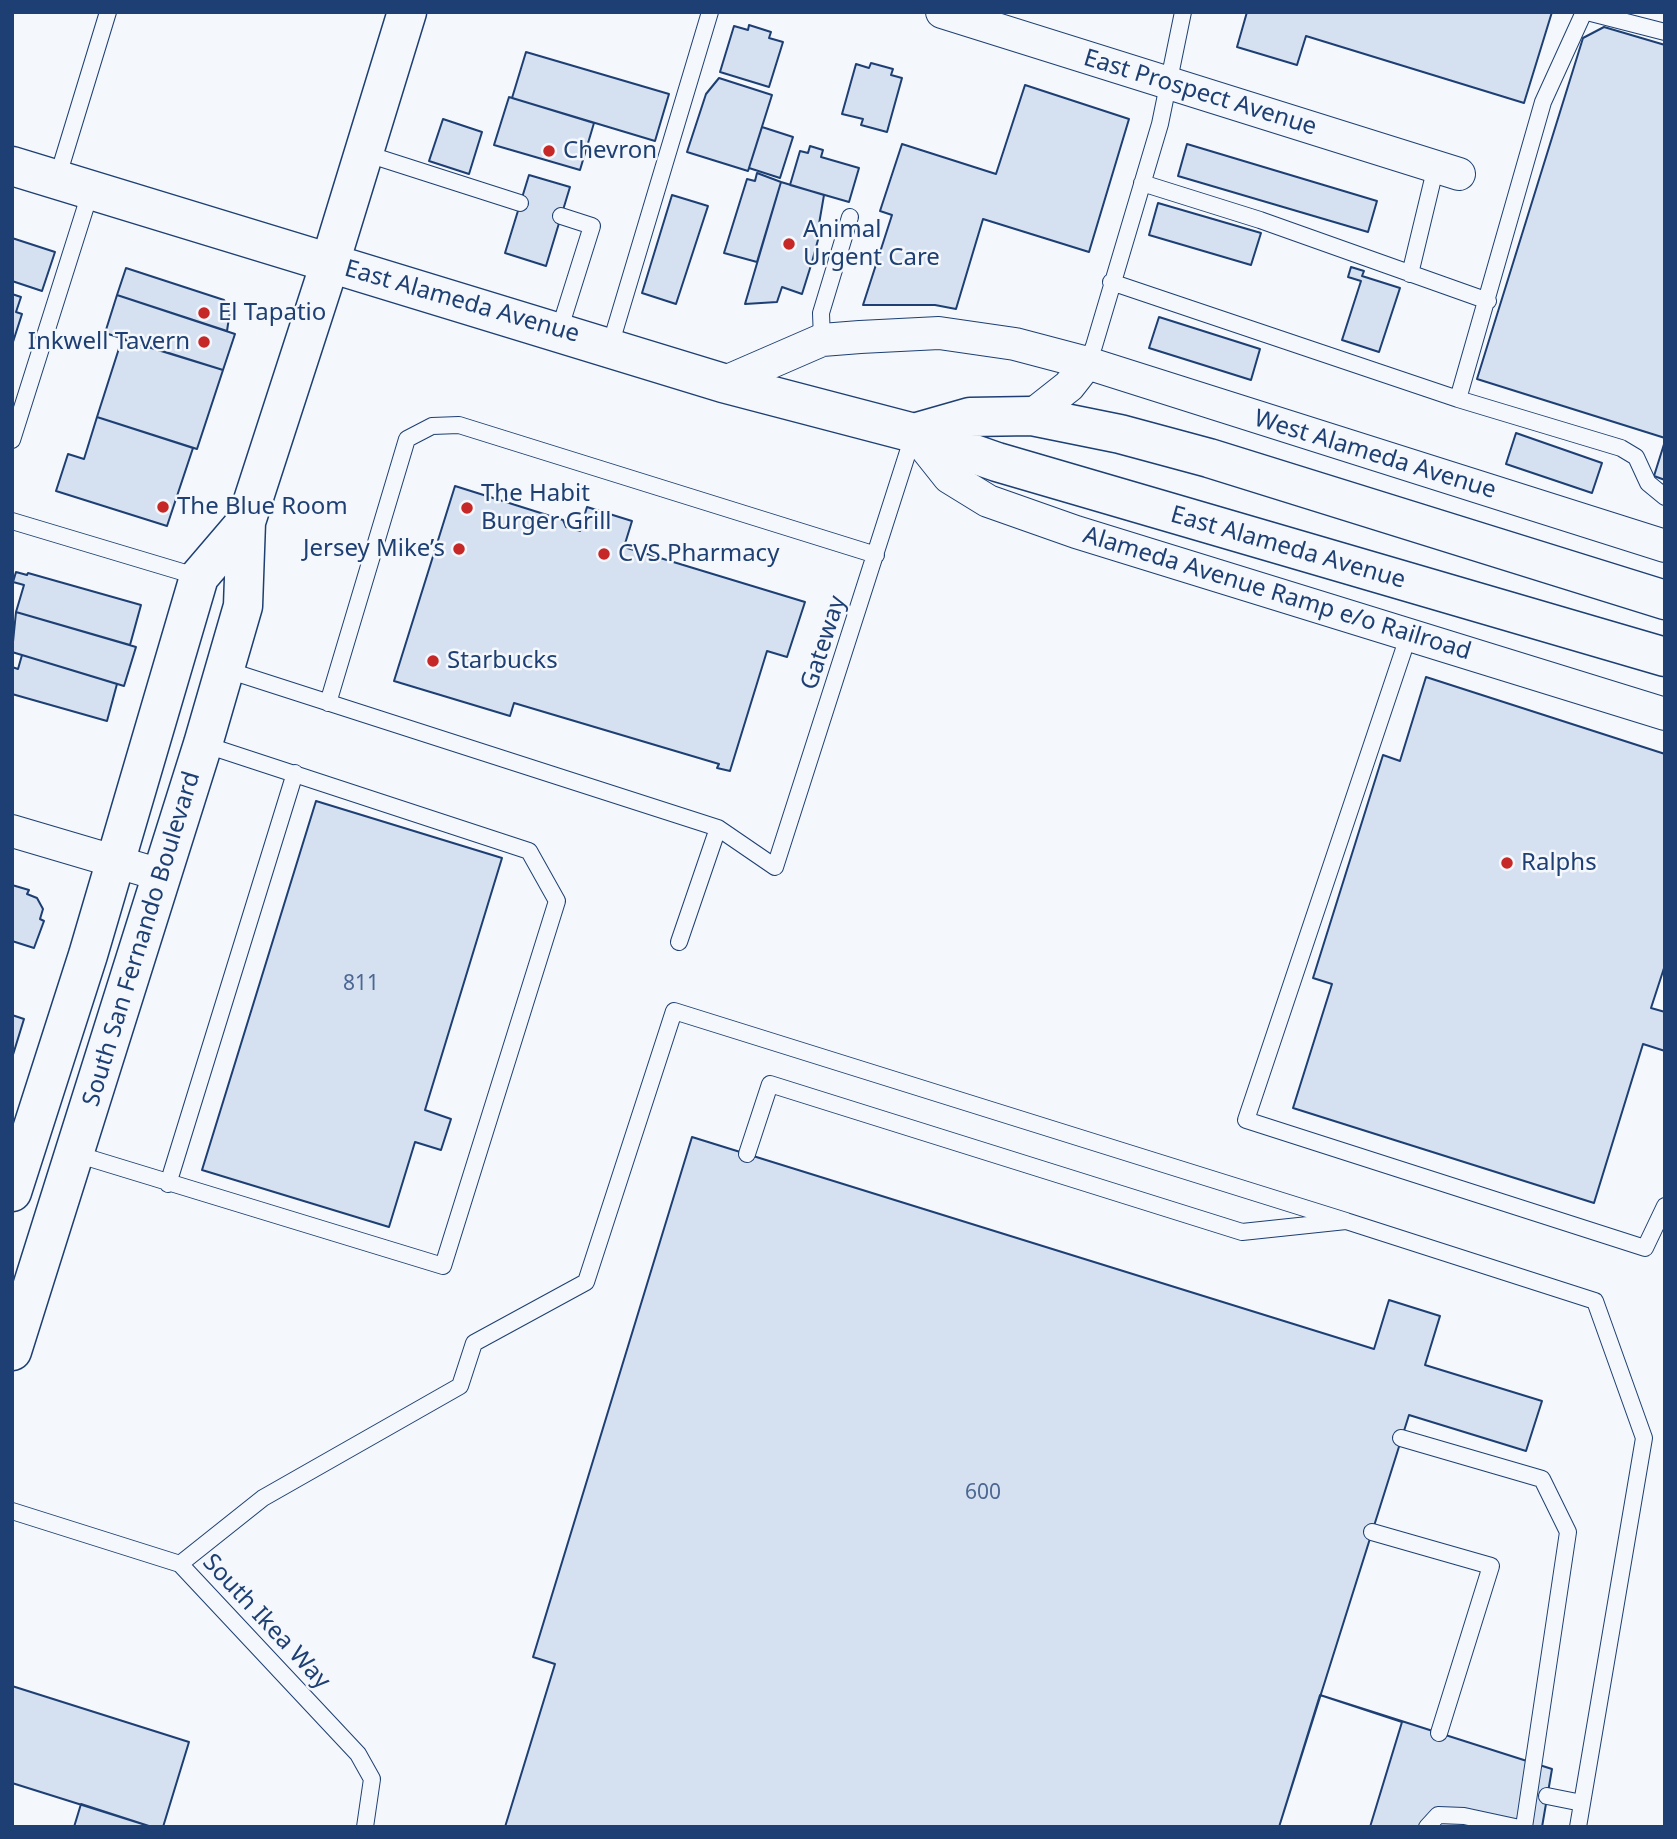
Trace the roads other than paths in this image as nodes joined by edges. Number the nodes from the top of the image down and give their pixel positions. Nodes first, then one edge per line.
1 (108, 12) edge
2 (407, 12) edge
3 (710, 12) edge
4 (942, 12) edge
5 (1183, 12) edge
6 (1585, 12) edge
7 (1665, 32) edge
8 (1171, 84) junction
9 (364, 153) junction
10 (12, 166) edge
11 (1447, 170) joint
12 (1142, 183) junction
13 (74, 185) junction
14 (520, 203) dead end
15 (561, 216) dead end
16 (850, 217) dead end
17 (330, 264) junction
18 (1410, 274) junction
19 (1111, 282) junction
20 (1488, 301) junction
21 (559, 331) junction
22 (822, 340) junction
23 (610, 346) junction
24 (1087, 363) junction
25 (723, 383) junction
26 (1458, 399) junction
27 (1031, 416) junction
28 (914, 433) junction
29 (12, 440) edge
30 (1665, 497) edge
31 (12, 522) edge
32 (246, 522) junction
33 (1665, 545) edge
34 (876, 555) junction
35 (199, 577) junction
36 (1665, 600) edge
37 (1409, 634) junction
38 (1665, 657) edge
39 (224, 669) junction
40 (328, 703) junction
41 (1665, 714) edge
42 (203, 744) junction
43 (295, 773) junction
44 (718, 828) junction
45 (12, 831) edge
46 (113, 863) junction
47 (161, 875) junction
48 (679, 942) dead end
49 (76, 1153) junction
50 (747, 1154) dead end
51 (169, 1184) junction
52 (12, 1192) edge
53 (1665, 1206) edge
54 (1346, 1221) junction
55 (12, 1351) edge
56 (1401, 1438) dead end
57 (12, 1511) edge
58 (1372, 1532) dead end
59 (180, 1564) junction
60 (1439, 1733) dead end
61 (1547, 1796) dead end
62 (1582, 1803) junction
63 (365, 1827) edge
64 (1427, 1827) edge
65 (1515, 1827) edge
66 (1524, 1827) edge
67 (1578, 1827) edge

1 - 13 lane
2 - 9 main road, South San Fernando Boulevard
3 - 23 lane
4 - 8 street, East Prospect Avenue
5 - 8 lane
6 - 7 lane
6 - 20 lane
8 - 11 street, East Prospect Avenue
8 - 12 lane
9 - 14 lane
9 - 17 main road, South San Fernando Boulevard
10 - 13 main road, East Alameda Avenue
11 - 18 lane
12 - 18 lane
12 - 19 lane
13 - 17 main road, East Alameda Avenue
13 - 29 lane
15 - 21 lane
16 - 22 lane
17 - 21 main road, East Alameda Avenue
17 - 32 main road, South San Fernando Boulevard
18 - 20 lane
19 - 24 lane
19 - 26 lane
20 - 26 lane
21 - 23 main road, East Alameda Avenue
22 - 24 street, West Alameda Avenue
22 - 25 street, West Alameda Avenue
23 - 25 main road, East Alameda Avenue
24 - 27 street
24 - 33 street, West Alameda Avenue
25 - 28 main road, East Alameda Avenue
26 - 30 lane
27 - 28 main road
27 - 36 main road
28 - 34 lane, Gateway
28 - 37 street, Alameda Avenue Ramp e/o Railroad
28 - 38 main road, East Alameda Avenue
31 - 35 lane
32 - 35 main road, South San Fernando Boulevard
32 - 39 main road, South San Fernando Boulevard
34 - 40 lane
34 - 44 lane, Gateway
35 - 46 main road, South San Fernando Boulevard
37 - 41 street, Alameda Avenue Ramp e/o Railroad
37 - 53 lane
39 - 40 lane
39 - 42 main road, South San Fernando Boulevard
40 - 44 lane
42 - 43 lane
42 - 47 main road, South San Fernando Boulevard
43 - 51 lane
43 - 51 lane
44 - 48 lane
45 - 46 street
46 - 47 street
46 - 52 main road, South San Fernando Boulevard
47 - 49 main road, South San Fernando Boulevard
49 - 51 lane
49 - 55 main road, South San Fernando Boulevard
50 - 54 lane
54 - 59 lane
54 - 62 lane
56 - 66 lane
57 - 59 lane, South Ikea Way
58 - 60 lane
59 - 63 lane, South Ikea Way
61 - 62 lane
62 - 67 lane
64 - 65 lane

